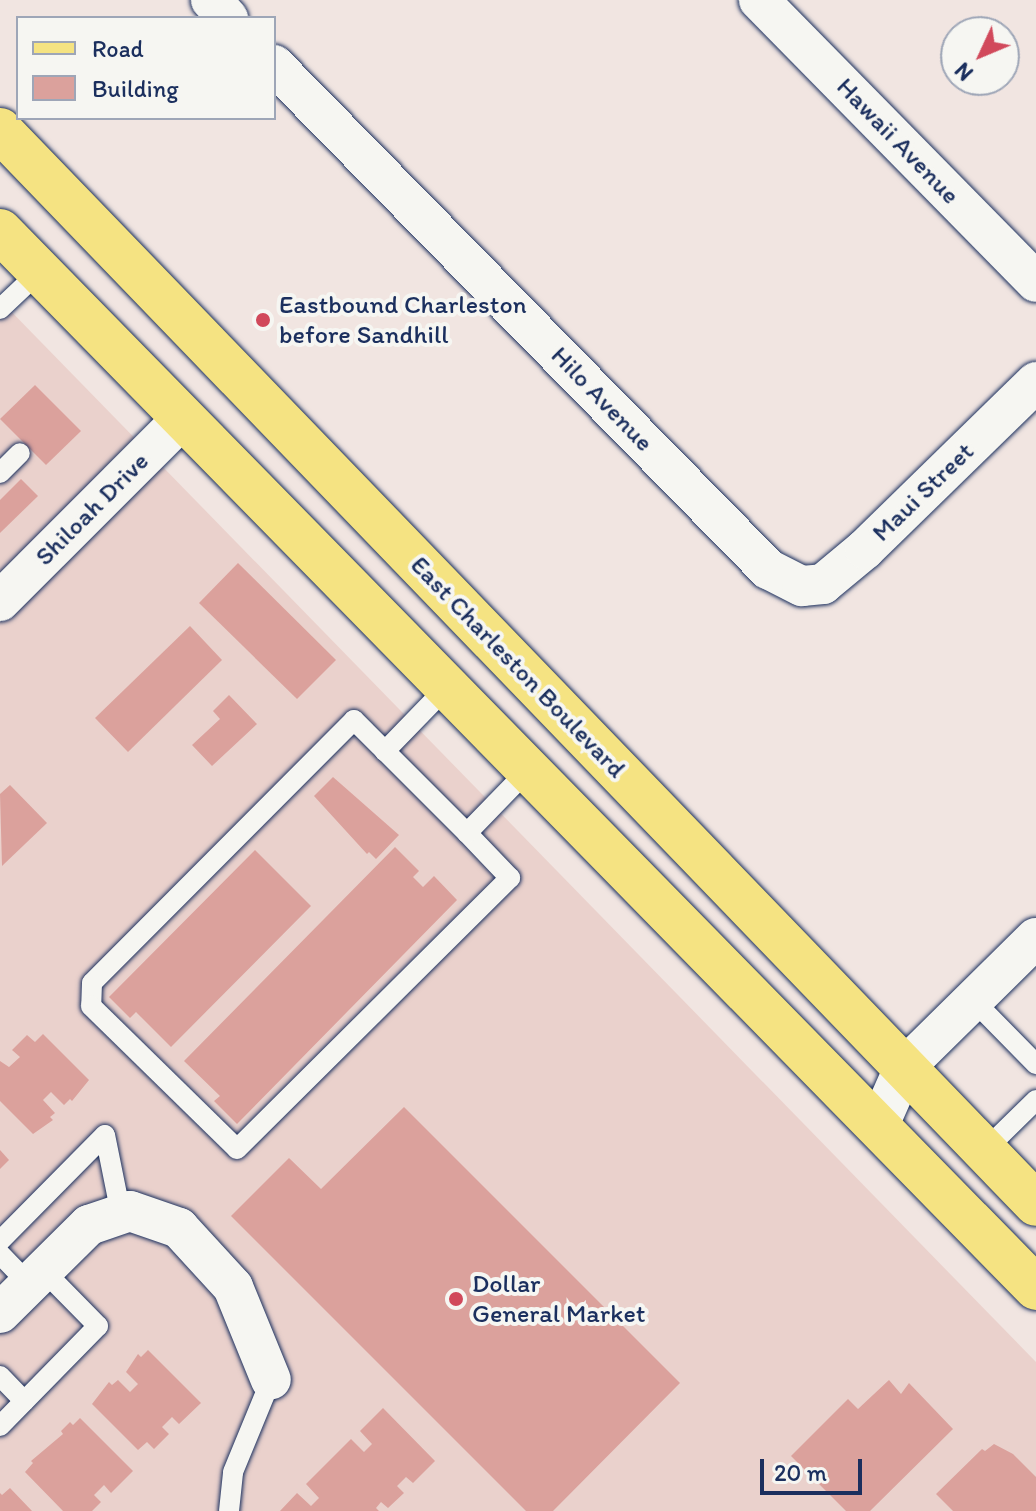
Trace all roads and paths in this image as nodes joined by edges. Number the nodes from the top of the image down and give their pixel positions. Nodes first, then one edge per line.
1 (211, 0) edge
2 (759, 0) edge
3 (226, 16) edge
4 (276, 67) edge
5 (0, 130) edge
6 (0, 231) edge
7 (40, 271) junction
8 (1036, 282) edge
9 (0, 309) edge
10 (1036, 382) edge
11 (184, 417) junction
12 (20, 453) dead end
13 (0, 473) edge
14 (802, 586) joint
15 (0, 601) edge
16 (448, 686) junction
17 (385, 751) junction
18 (529, 769) junction
19 (467, 833) junction
20 (1036, 938) edge
21 (973, 1000) junction
22 (1036, 1064) edge
23 (904, 1068) junction
24 (1036, 1100) edge
25 (878, 1127) junction
26 (984, 1151) junction
27 (1036, 1204) edge
28 (121, 1214) junction
29 (0, 1241) edge
30 (0, 1254) edge
31 (36, 1277) junction
32 (1036, 1288) edge
33 (0, 1313) edge
34 (0, 1376) edge
35 (271, 1380) joint
36 (24, 1401) junction
37 (0, 1426) edge
38 (229, 1511) edge

1 - 3 street
2 - 8 street, Hawaii Avenue
4 - 14 street, Hilo Avenue
5 - 23 main road, East Charleston Boulevard
6 - 7 main road
7 - 9 lane
7 - 11 main road
10 - 14 street, Maui Street
11 - 15 street, Shiloah Drive
11 - 16 main road
12 - 13 lane
16 - 17 lane
16 - 18 main road
17 - 19 lane
17 - 19 lane
18 - 19 lane
18 - 25 main road
20 - 21 street
21 - 22 lane
21 - 23 street
23 - 25 street
23 - 26 main road, East Charleston Boulevard
24 - 26 lane
25 - 32 main road
26 - 27 main road, East Charleston Boulevard
28 - 29 lane
28 - 31 street
28 - 35 street
30 - 31 lane
31 - 33 street
31 - 36 lane
34 - 36 lane
35 - 38 lane
36 - 37 lane

